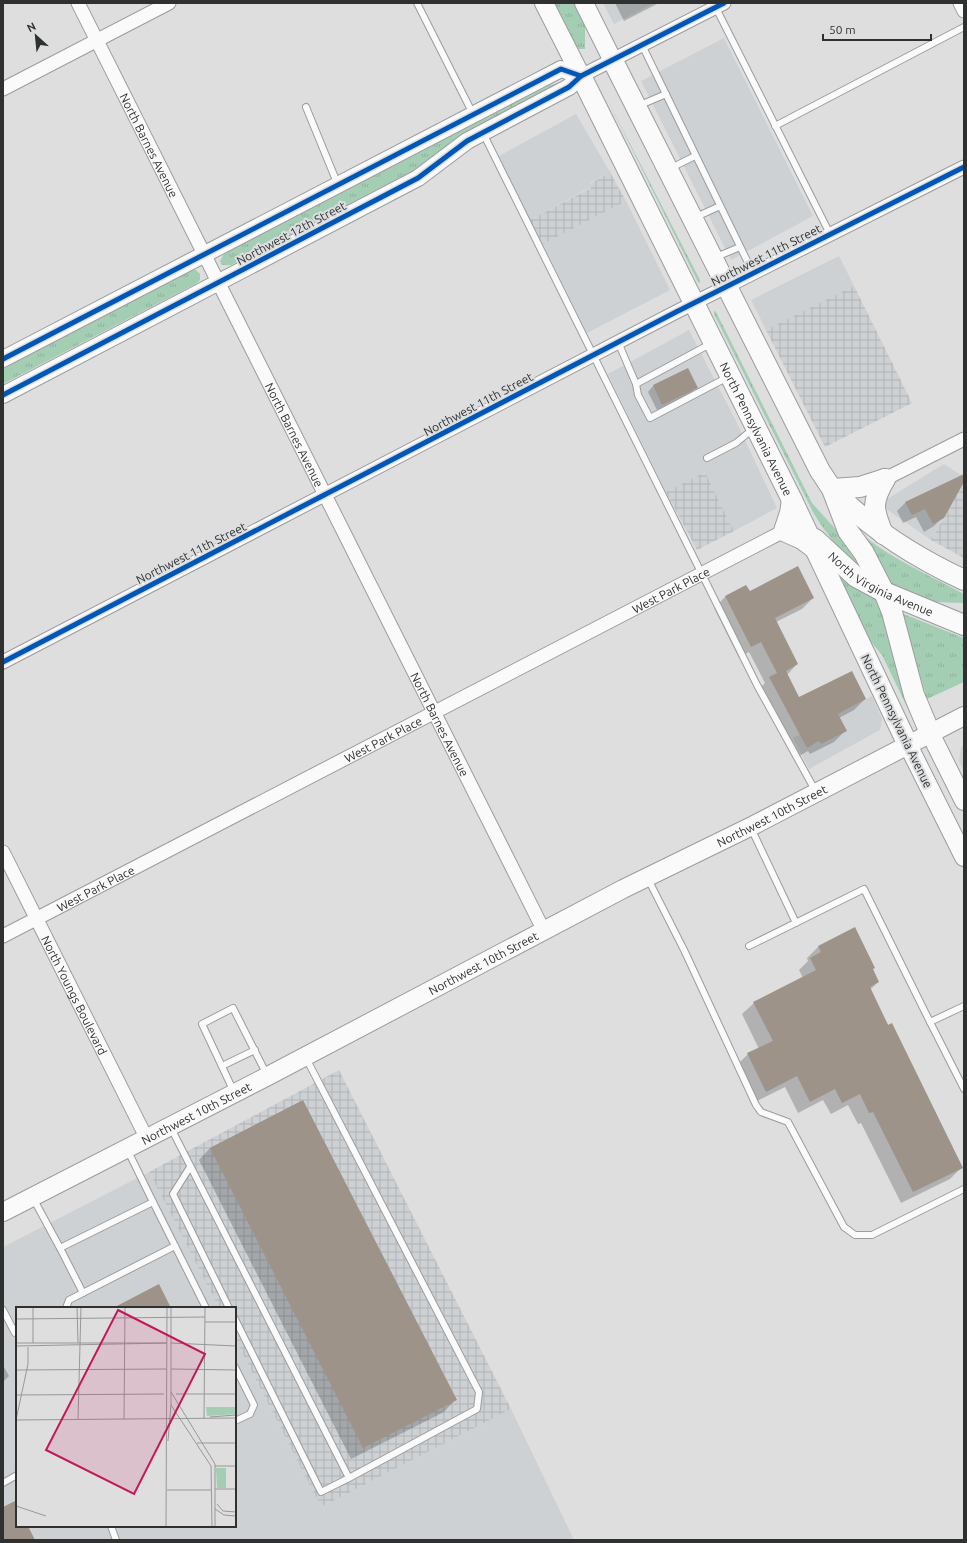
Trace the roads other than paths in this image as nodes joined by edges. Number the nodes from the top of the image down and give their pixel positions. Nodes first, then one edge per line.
1 (78, 3) edge
2 (169, 3) edge
3 (417, 3) edge
4 (544, 3) edge
5 (584, 3) edge
6 (960, 3) edge
7 (717, 4) edge
8 (964, 11) edge
9 (964, 27) edge
10 (97, 40) junction
11 (642, 45) junction
12 (612, 59) junction
13 (581, 76) junction
14 (3, 89) edge
15 (666, 94) junction
16 (636, 106) junction
17 (306, 107) dead end
18 (473, 115) junction
19 (775, 126) junction
20 (483, 133) junction
21 (696, 156) junction
22 (964, 167) edge
23 (668, 170) junction
24 (338, 185) junction
25 (720, 206) junction
26 (693, 219) junction
27 (830, 234) junction
28 (740, 247) junction
29 (204, 253) junction
30 (712, 258) junction
31 (753, 273) junction
32 (219, 282) junction
33 (727, 286) junction
34 (693, 304) junction
35 (618, 342) junction
36 (712, 343) junction
37 (594, 355) junction
38 (3, 359) edge
39 (729, 376) junction
40 (636, 384) junction
41 (3, 395) edge
42 (755, 428) junction
43 (964, 439) edge
44 (707, 458) dead end
45 (885, 479) junction
46 (832, 488) junction
47 (326, 495) junction
48 (792, 500) junction
49 (784, 531) junction
50 (806, 531) junction
51 (884, 534) junction
52 (815, 550) junction
53 (702, 574) junction
54 (964, 580) edge
55 (884, 592) junction
56 (964, 625) edge
57 (3, 662) edge
58 (434, 713) junction
59 (964, 716) edge
60 (930, 733) junction
61 (908, 745) junction
62 (816, 793) junction
63 (964, 801) edge
64 (750, 827) junction
65 (3, 852) edge
66 (964, 857) edge
67 (647, 877) junction
68 (37, 919) junction
69 (796, 923) junction
70 (544, 931) junction
71 (3, 936) edge
72 (749, 946) dead end
73 (964, 1006) edge
74 (930, 1022) junction
75 (255, 1050) junction
76 (305, 1057) junction
77 (222, 1066) junction
78 (268, 1076) junction
79 (964, 1089) edge
80 (235, 1093) junction
81 (170, 1127) junction
82 (146, 1138) junction
83 (126, 1148) junction
84 (190, 1167) junction
85 (964, 1189) edge
86 (32, 1196) junction
87 (153, 1202) junction
88 (3, 1212) edge
89 (175, 1246) junction
90 (60, 1248) junction
91 (83, 1293) junction
92 (66, 1307) edge
93 (206, 1307) edge
94 (229, 1307) edge
95 (3, 1310) edge
96 (236, 1321) edge
97 (16, 1333) edge
98 (236, 1368) edge
99 (236, 1421) edge
100 (16, 1476) edge
101 (349, 1478) junction
102 (3, 1483) edge
103 (111, 1527) edge
104 (116, 1540) edge

1 - 10 street, North Barnes Avenue
2 - 10 street
3 - 18 lane
4 - 13 main road, North Pennsylvania Avenue
5 - 12 main road, North Pennsylvania Avenue
6 - 8 street
7 - 11 street, Northwest 12th Street
7 - 19 lane
9 - 19 lane
10 - 14 street
10 - 29 street, North Barnes Avenue
11 - 12 street, Northwest 12th Street
11 - 15 lane
12 - 13 street, Northwest 12th Street
12 - 16 main road, North Pennsylvania Avenue
13 - 18 street, Northwest 12th Street
13 - 20 street, Northwest 12th Street
13 - 34 main road, North Pennsylvania Avenue
15 - 16 lane
15 - 21 lane
16 - 23 main road, North Pennsylvania Avenue
17 - 24 lane
18 - 24 street, Northwest 12th Street
19 - 27 lane
20 - 32 street, Northwest 12th Street
20 - 37 lane
21 - 23 lane
21 - 25 lane
22 - 27 street, Northwest 11th Street
23 - 26 main road, North Pennsylvania Avenue
24 - 29 street, Northwest 12th Street
25 - 26 lane
25 - 28 lane
26 - 30 main road, North Pennsylvania Avenue
27 - 31 street, Northwest 11th Street
28 - 30 lane
28 - 31 lane
29 - 32 street, North Barnes Avenue
29 - 38 street, Northwest 12th Street
30 - 33 main road, North Pennsylvania Avenue
31 - 33 street, Northwest 11th Street
32 - 41 street, Northwest 12th Street
32 - 47 street, North Barnes Avenue
33 - 34 street, Northwest 11th Street
33 - 46 main road, North Pennsylvania Avenue
34 - 35 street, Northwest 11th Street
34 - 36 main road, North Pennsylvania Avenue
35 - 37 street, Northwest 11th Street
35 - 40 lane
36 - 39 main road, North Pennsylvania Avenue
36 - 40 lane
37 - 47 street, Northwest 11th Street
37 - 53 lane
39 - 40 lane
39 - 42 main road, North Pennsylvania Avenue
42 - 44 lane
42 - 48 main road, North Pennsylvania Avenue
43 - 45 street
45 - 46 main road
45 - 51 main road
46 - 51 main road
46 - 55 main road, North Pennsylvania Avenue
47 - 57 street, Northwest 11th Street
47 - 58 street, North Barnes Avenue
48 - 49 main road
48 - 50 main road, North Pennsylvania Avenue
49 - 52 main road
49 - 53 street, West Park Place
50 - 52 main road, North Pennsylvania Avenue
50 - 55 main road, North Virginia Avenue
51 - 54 main road
52 - 61 main road, North Pennsylvania Avenue
53 - 58 street, West Park Place
53 - 62 lane
55 - 56 main road, North Virginia Avenue
55 - 60 main road, North Pennsylvania Avenue
58 - 68 street, West Park Place
58 - 70 street, North Barnes Avenue
59 - 60 main road, Northwest 10th Street
60 - 61 main road, Northwest 10th Street
60 - 63 main road, North Pennsylvania Avenue
61 - 62 main road, Northwest 10th Street
61 - 66 main road, North Pennsylvania Avenue
62 - 64 main road, Northwest 10th Street
64 - 67 main road, Northwest 10th Street
64 - 69 lane
65 - 68 street, North Youngs Boulevard
67 - 70 main road, Northwest 10th Street
67 - 85 lane
68 - 71 street, West Park Place
68 - 82 street, North Youngs Boulevard
69 - 72 lane
69 - 74 lane
70 - 76 main road, Northwest 10th Street
73 - 74 lane
74 - 79 lane
75 - 77 lane
75 - 77 lane
75 - 78 lane
76 - 78 main road, Northwest 10th Street
76 - 101 lane
77 - 80 lane
78 - 80 main road, Northwest 10th Street
80 - 81 main road, Northwest 10th Street
81 - 82 main road, Northwest 10th Street
81 - 84 lane
82 - 83 main road, Northwest 10th Street
83 - 86 main road, Northwest 10th Street
83 - 87 lane
84 - 94 lane
84 - 101 lane
86 - 88 main road, Northwest 10th Street
86 - 90 lane
87 - 89 lane
87 - 90 lane
89 - 91 lane
89 - 93 lane
90 - 91 lane
91 - 92 lane
95 - 97 lane
96 - 101 lane
98 - 99 lane
100 - 102 lane
103 - 104 lane

